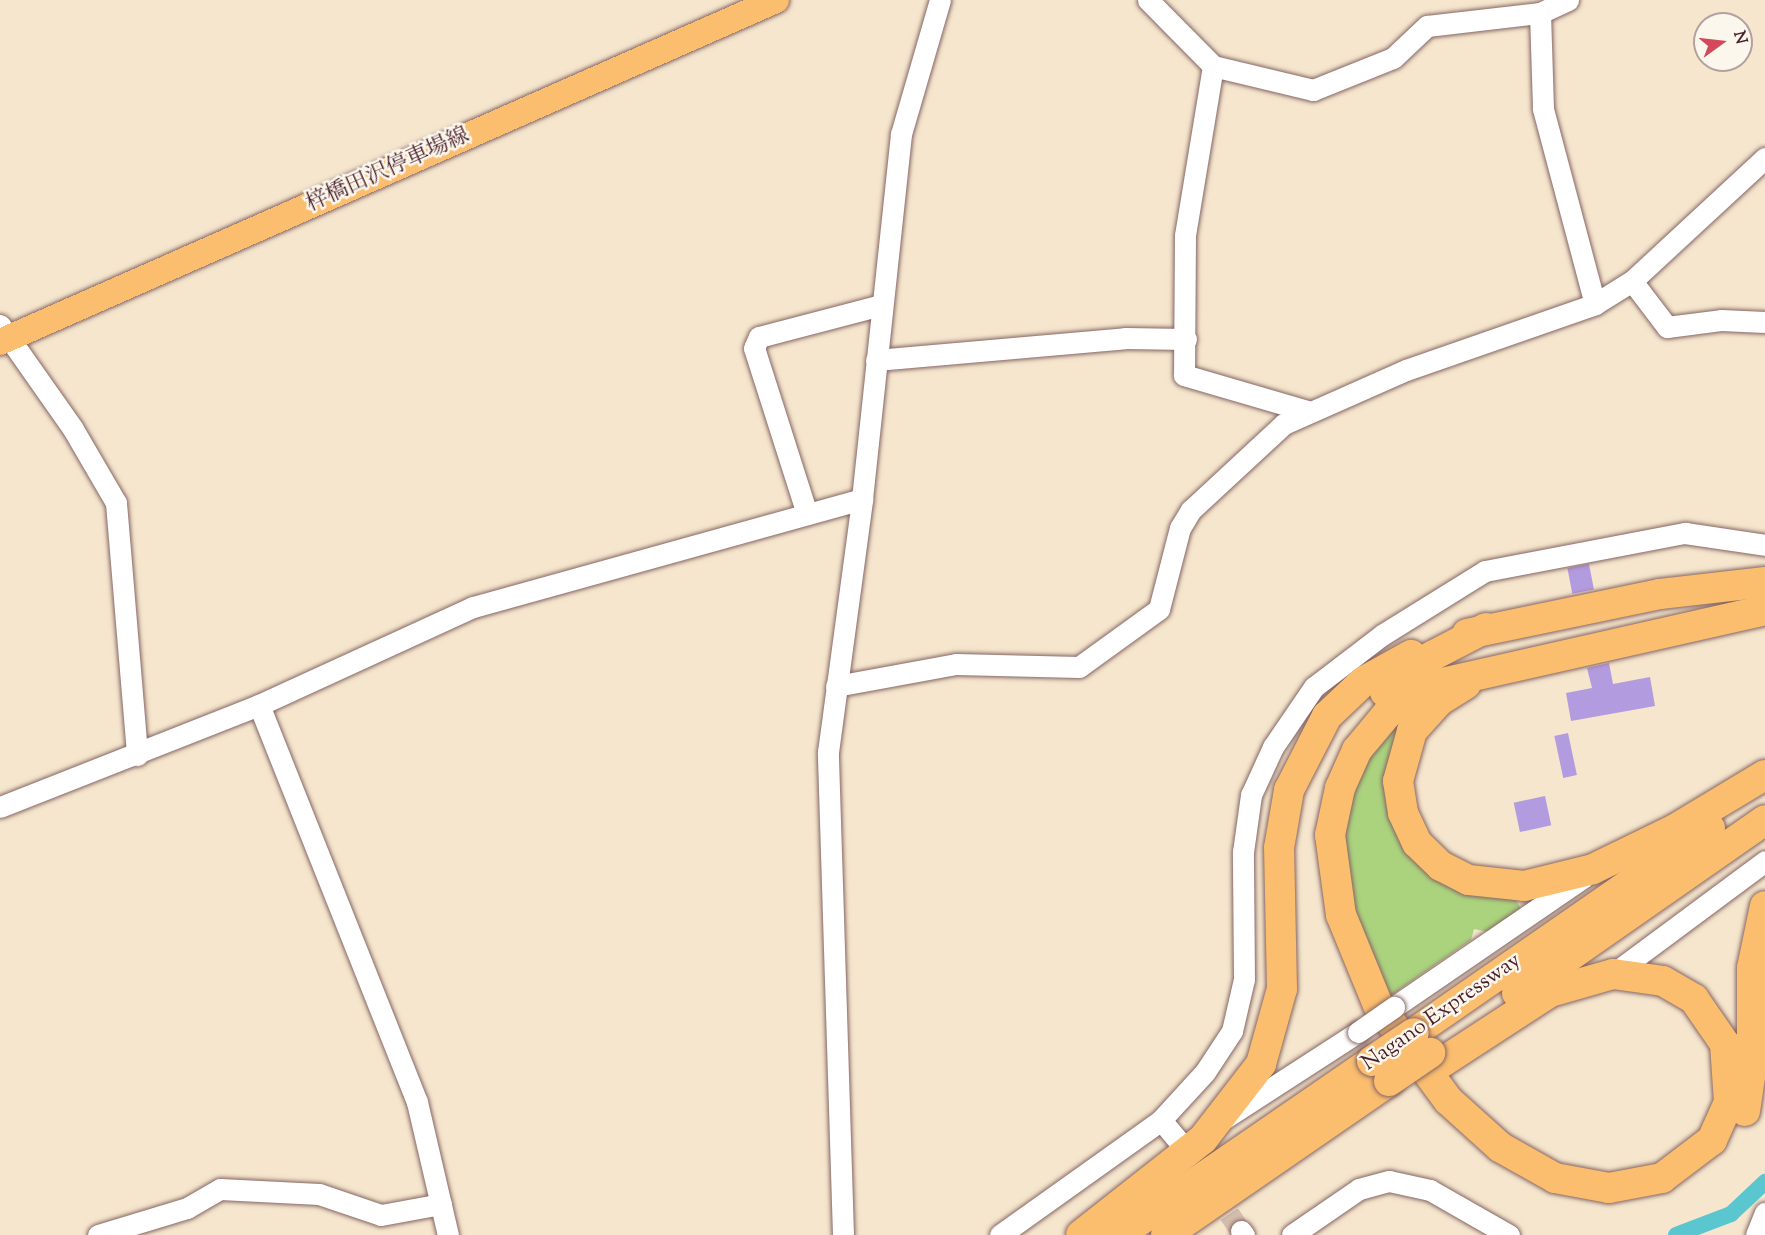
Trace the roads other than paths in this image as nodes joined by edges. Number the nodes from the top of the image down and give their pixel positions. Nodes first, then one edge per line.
1 (776, 0) edge
2 (940, 0) edge
3 (1148, 0) edge
4 (1568, 0) edge
5 (1540, 13) junction
6 (1213, 66) junction
7 (1765, 158) edge
8 (1632, 280) junction
9 (1595, 304) junction
10 (881, 305) junction
11 (1765, 322) edge
12 (2, 335) edge
13 (1186, 339) junction
14 (876, 360) junction
15 (1307, 411) junction
16 (862, 499) junction
17 (807, 514) junction
18 (1765, 545) edge
19 (1765, 582) edge
20 (1765, 610) edge
21 (1486, 628) junction
22 (1521, 662) junction
23 (836, 686) junction
24 (259, 705) junction
25 (137, 755) junction
26 (1765, 775) edge
27 (1765, 790) edge
28 (0, 807) edge
29 (1765, 820) edge
30 (1765, 861) edge
31 (1593, 869) junction
32 (1765, 906) edge
33 (1613, 974) junction
34 (1427, 1051) junction
35 (1387, 1079) junction
36 (1161, 1120) junction
37 (1222, 1120) junction
38 (1177, 1139) dead end
39 (441, 1204) junction
40 (1765, 1213) edge
41 (98, 1235) edge
42 (448, 1235) edge
43 (843, 1235) edge
44 (1000, 1235) edge
45 (1081, 1235) edge
46 (1119, 1235) edge
47 (1166, 1235) edge
48 (1292, 1235) edge
49 (1509, 1235) edge
50 (1756, 1235) edge

1 - 12 main road, 梓橋田沢停車場線
2 - 10 street
3 - 6 street
4 - 5 street
5 - 6 street
5 - 9 street
6 - 13 street
7 - 8 street
8 - 9 street
8 - 11 street
9 - 15 street
10 - 14 street
10 - 17 street
12 - 25 street
13 - 14 street
13 - 15 street
14 - 16 street
15 - 23 street
16 - 17 street
16 - 23 street
17 - 24 street
18 - 36 street
19 - 21 highway
20 - 22 highway
21 - 32 highway
21 - 37 highway
22 - 31 highway
22 - 33 highway
23 - 43 street
24 - 25 street
24 - 39 street
25 - 28 street
26 - 31 highway
27 - 34 highway, Nagano Expressway
29 - 34 highway, Nagano Expressway
30 - 33 street
31 - 37 street, bridge
33 - 34 highway
34 - 35 highway, Nagano Expressway, bridge
34 - 35 highway
35 - 46 highway, Nagano Expressway
35 - 47 highway, Nagano Expressway
36 - 38 street
36 - 44 street
37 - 45 highway
39 - 41 street
39 - 42 street
40 - 50 street
48 - 49 street

